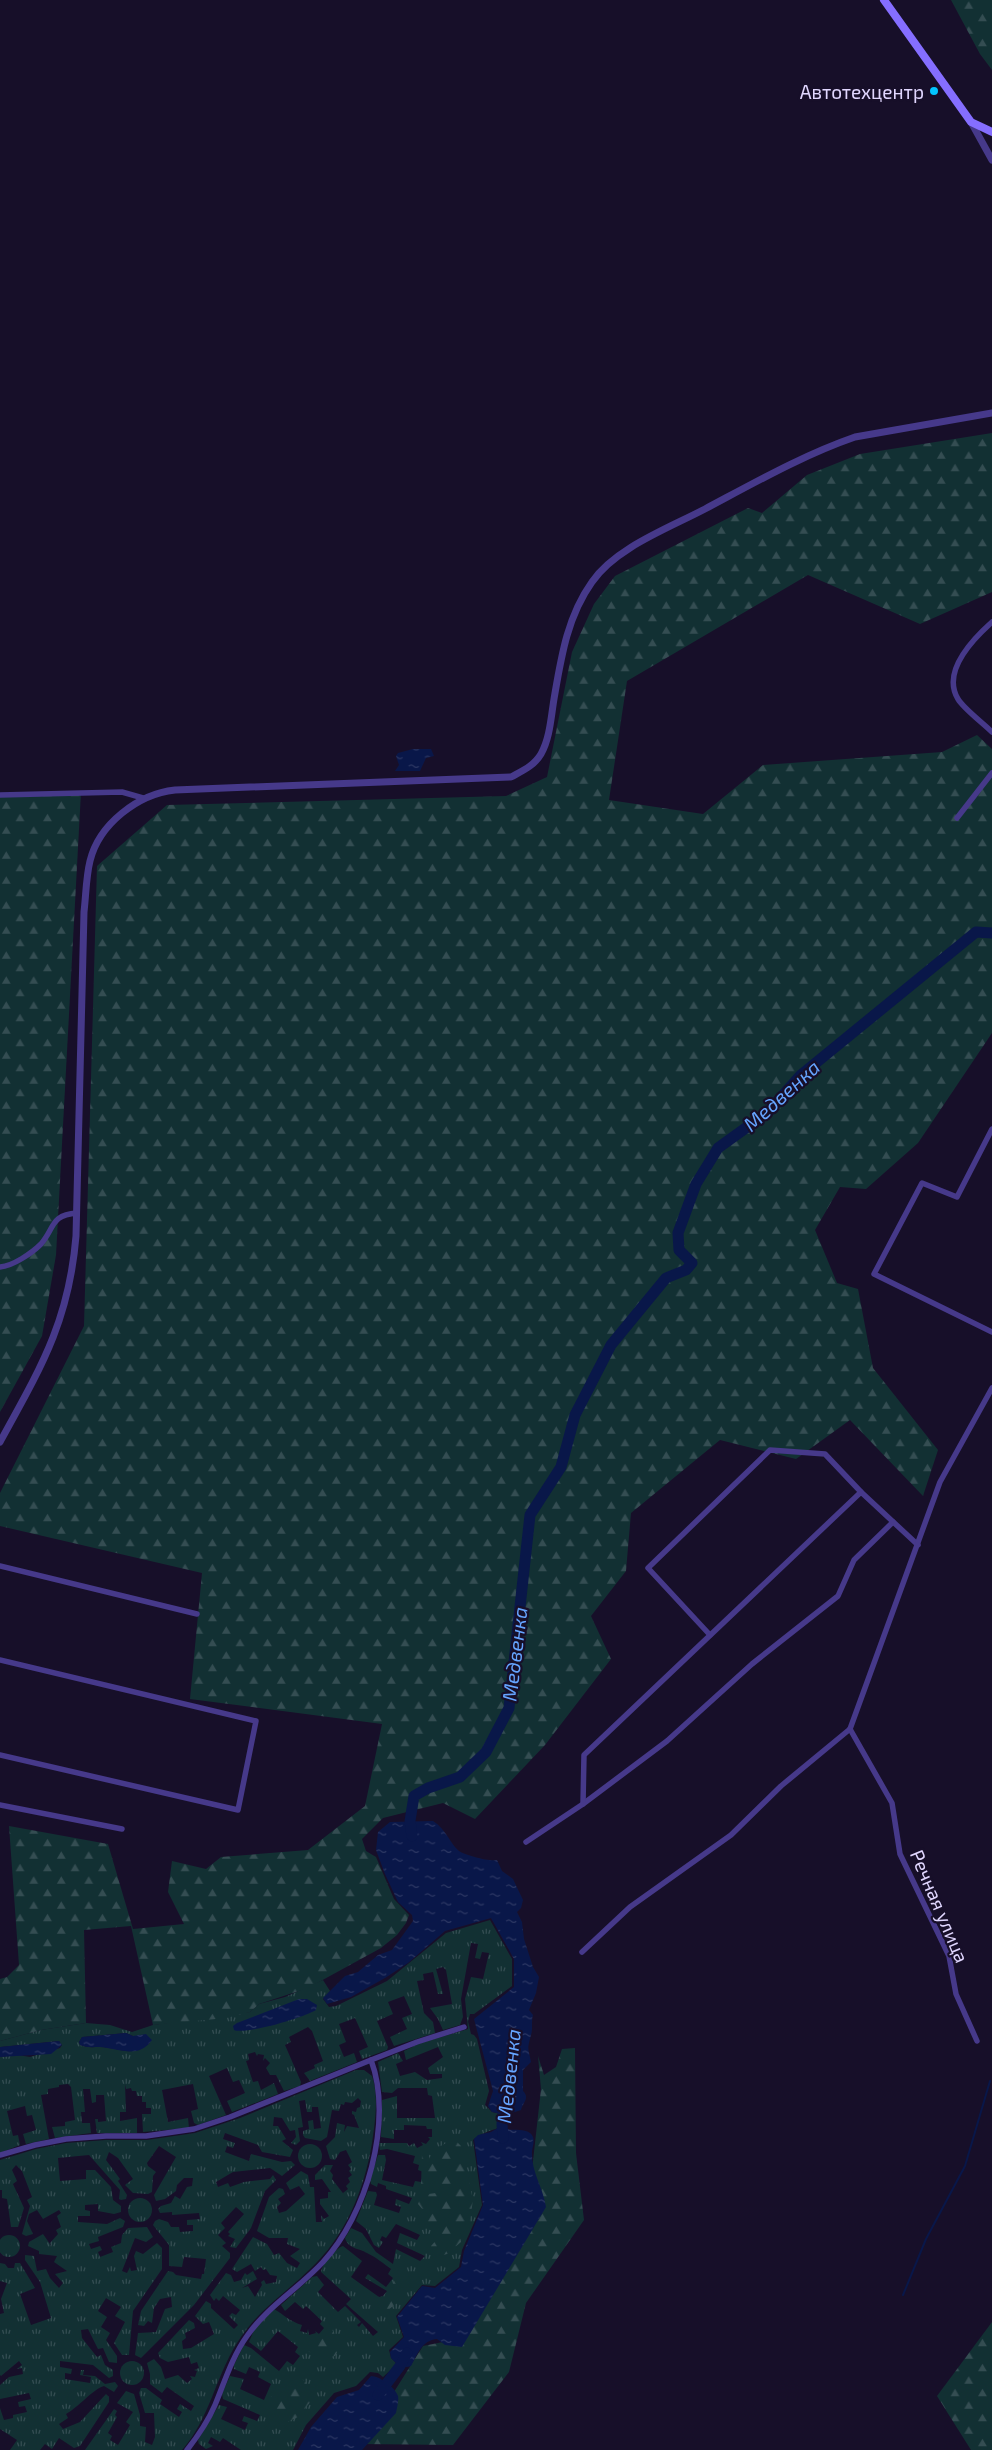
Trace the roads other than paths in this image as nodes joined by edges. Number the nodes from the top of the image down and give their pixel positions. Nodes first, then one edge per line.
1 (884, 0) edge
2 (971, 122) junction
3 (992, 132) edge
4 (992, 160) edge
5 (992, 413) edge
6 (992, 622) edge
7 (992, 732) edge
8 (992, 773) edge
9 (0, 795) edge
10 (143, 798) junction
11 (956, 818) dead end
12 (992, 1129) edge
13 (77, 1213) junction
14 (0, 1266) edge
15 (992, 1332) edge
16 (992, 1388) edge
17 (0, 1442) edge
18 (861, 1492) junction
19 (893, 1522) junction
20 (918, 1545) junction
21 (0, 1566) edge
22 (197, 1614) dead end
23 (710, 1636) junction
24 (0, 1660) edge
25 (850, 1729) junction
26 (0, 1755) edge
27 (583, 1804) junction
28 (0, 1805) edge
29 (122, 1829) dead end
30 (526, 1842) dead end
31 (582, 1952) dead end
32 (464, 2027) dead end
33 (977, 2041) dead end
34 (371, 2060) junction
35 (0, 2155) edge
36 (187, 2450) edge

1 - 2 main road
2 - 3 main road
2 - 4 street
5 - 10 street
6 - 7 street
8 - 11 street
9 - 10 street
10 - 13 street
12 - 15 street
13 - 14 street
13 - 17 street
16 - 20 street
18 - 19 street
18 - 23 street
18 - 23 street
19 - 20 street
19 - 27 street
20 - 25 street
21 - 22 street
23 - 27 street
24 - 26 street
25 - 31 street
25 - 33 street, Речная улица
27 - 30 street
28 - 29 street
32 - 34 street
34 - 35 street
34 - 36 street

